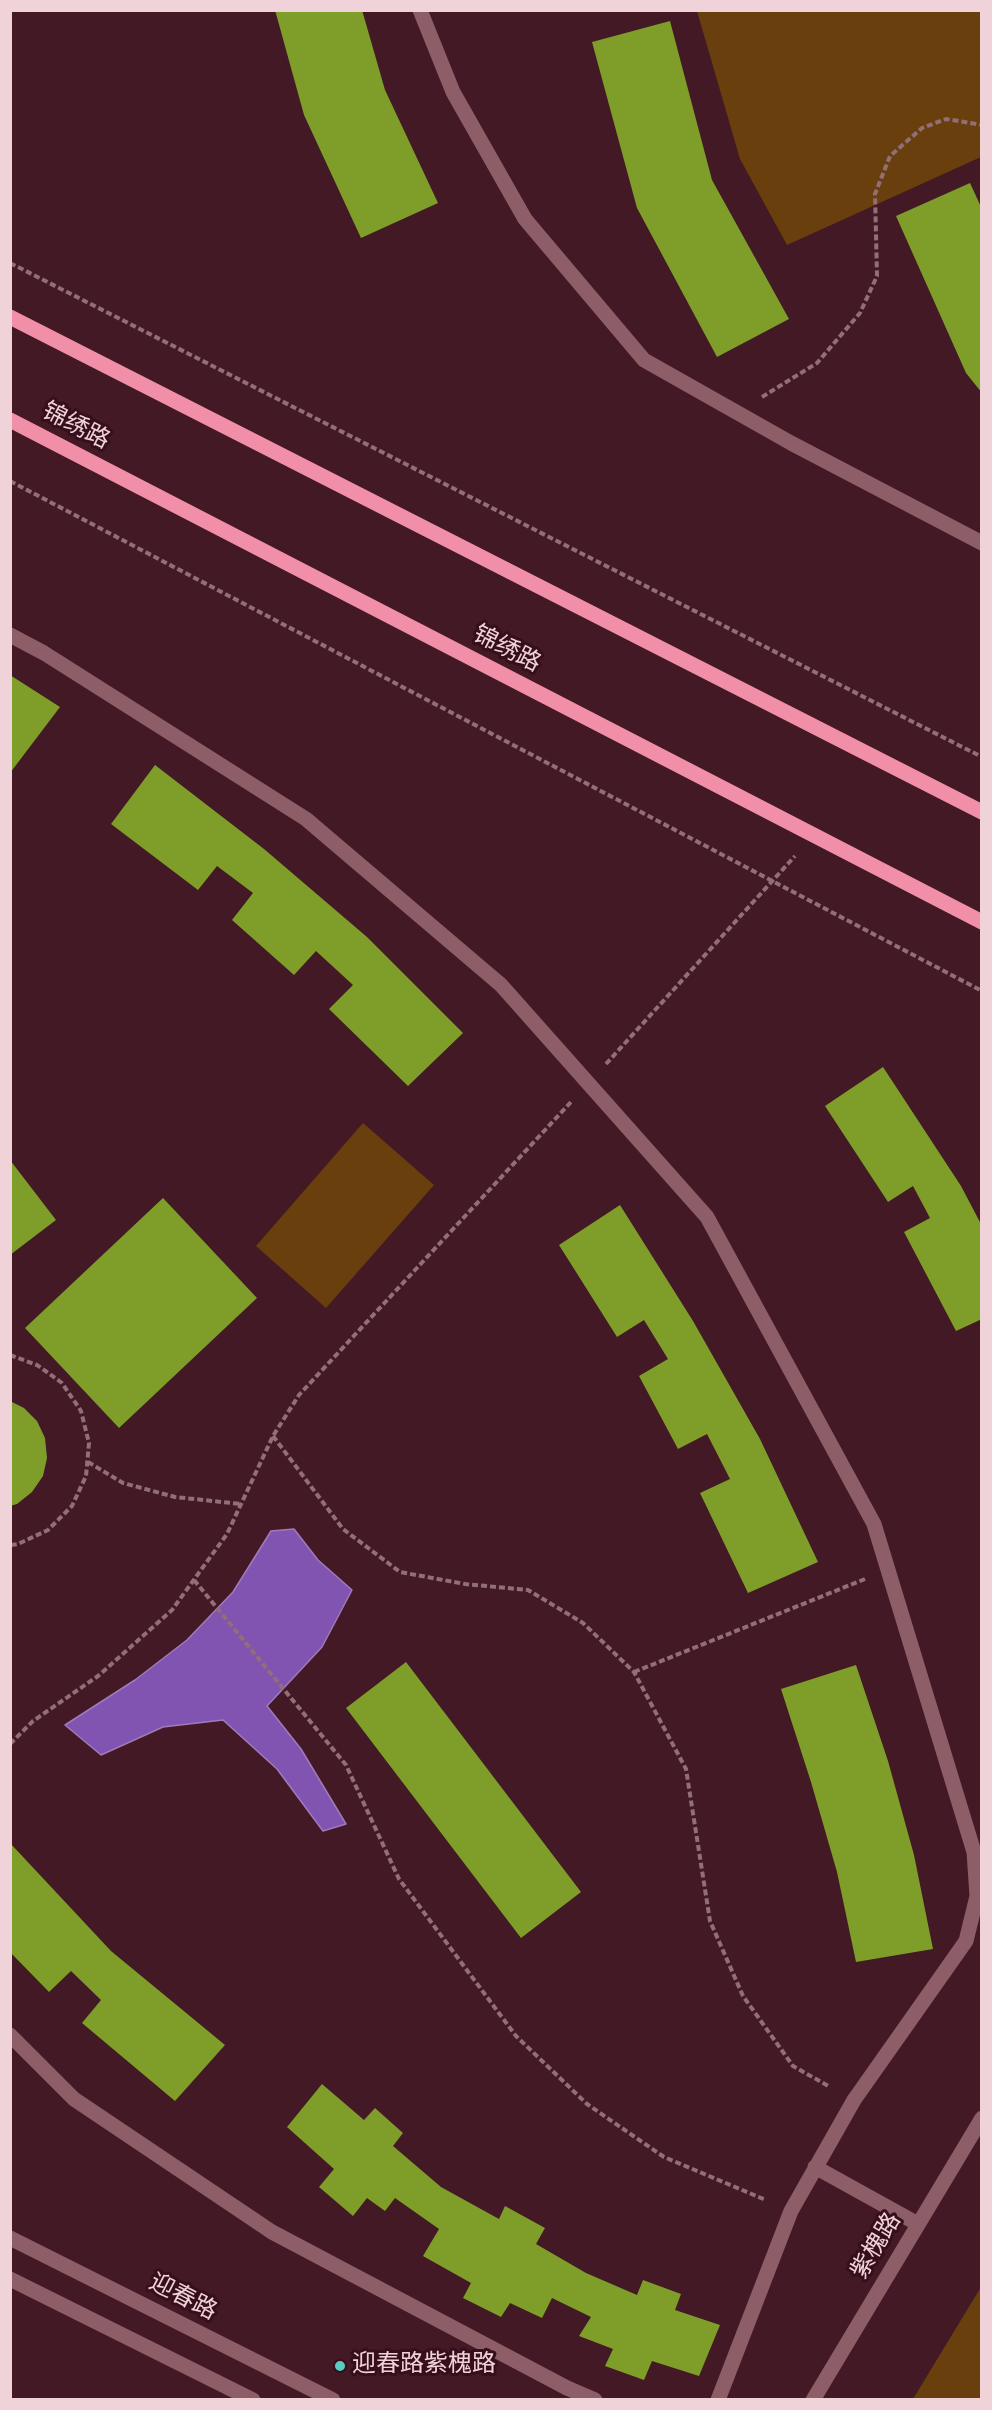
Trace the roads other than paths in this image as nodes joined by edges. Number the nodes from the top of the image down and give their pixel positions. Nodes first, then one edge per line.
1 (420, 10) edge
2 (10, 316) edge
3 (10, 420) edge
4 (981, 543) edge
5 (10, 635) edge
6 (981, 813) edge
7 (981, 922) edge
8 (10, 2035) edge
9 (981, 2118) edge
10 (815, 2167) junction
11 (918, 2224) junction
12 (10, 2238) edge
13 (10, 2279) edge
14 (253, 2400) edge
15 (333, 2400) edge
16 (595, 2400) edge
17 (718, 2400) edge
18 (813, 2400) edge

1 - 4 street
2 - 6 main road
3 - 7 main road, 锦绣路
5 - 10 street
8 - 16 street
9 - 11 street, 紫槐路
10 - 11 street
10 - 17 street
11 - 18 street, 紫槐路
12 - 15 street, 迎春路
13 - 14 street

